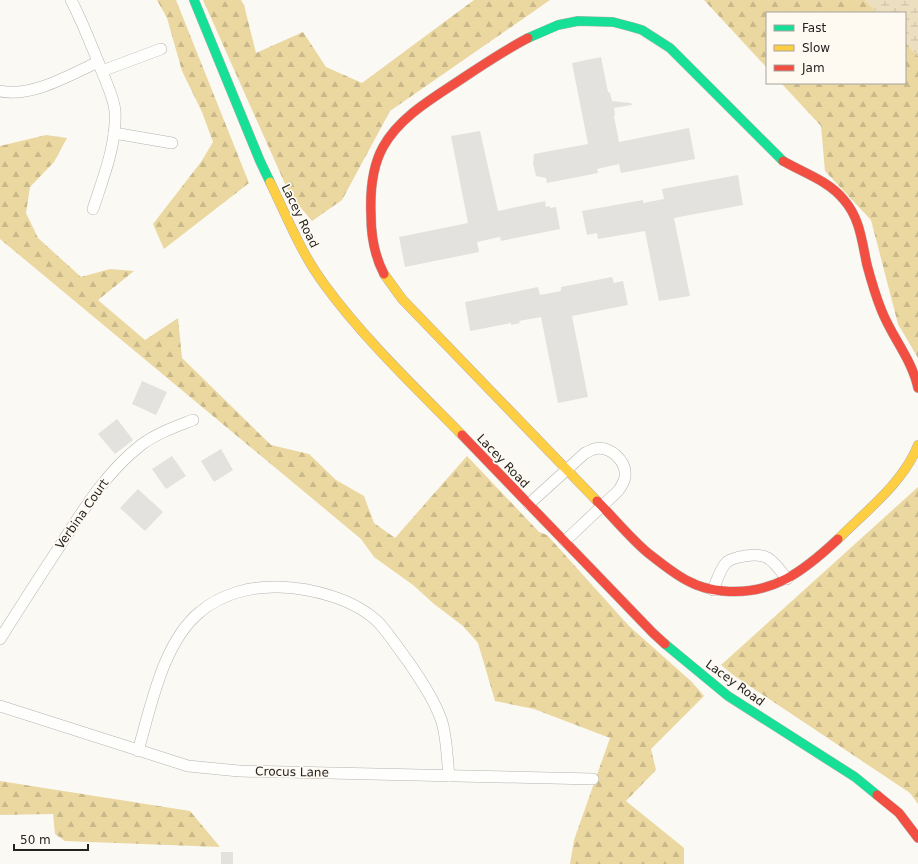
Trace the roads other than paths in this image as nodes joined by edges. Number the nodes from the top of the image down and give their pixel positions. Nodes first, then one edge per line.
1 (72, 0) edge
2 (194, 0) edge
3 (161, 49) dead end
4 (100, 67) junction
5 (0, 92) edge
6 (114, 132) junction
7 (172, 143) dead end
8 (93, 209) dead end
9 (918, 388) edge
10 (193, 420) dead end
11 (918, 446) edge
12 (568, 470) junction
13 (529, 504) junction
14 (603, 506) junction
15 (565, 541) junction
16 (787, 579) junction
17 (713, 590) junction
18 (0, 640) edge
19 (0, 706) edge
20 (138, 751) junction
21 (449, 776) junction
22 (594, 779) dead end
23 (918, 838) edge

1 - 4 street
2 - 13 street, Lacey Road
3 - 4 street
4 - 5 street
4 - 6 street
6 - 7 street
6 - 8 street
9 - 12 street
10 - 18 street, Verbina Court
11 - 16 street
12 - 13 street
12 - 14 street
12 - 14 street
13 - 15 street, Lacey Road
14 - 15 street
14 - 17 street
15 - 23 street, Lacey Road
16 - 17 street
16 - 17 street
19 - 20 street, Crocus Lane
20 - 21 street, Crocus Lane
20 - 21 street
21 - 22 street, Crocus Lane

